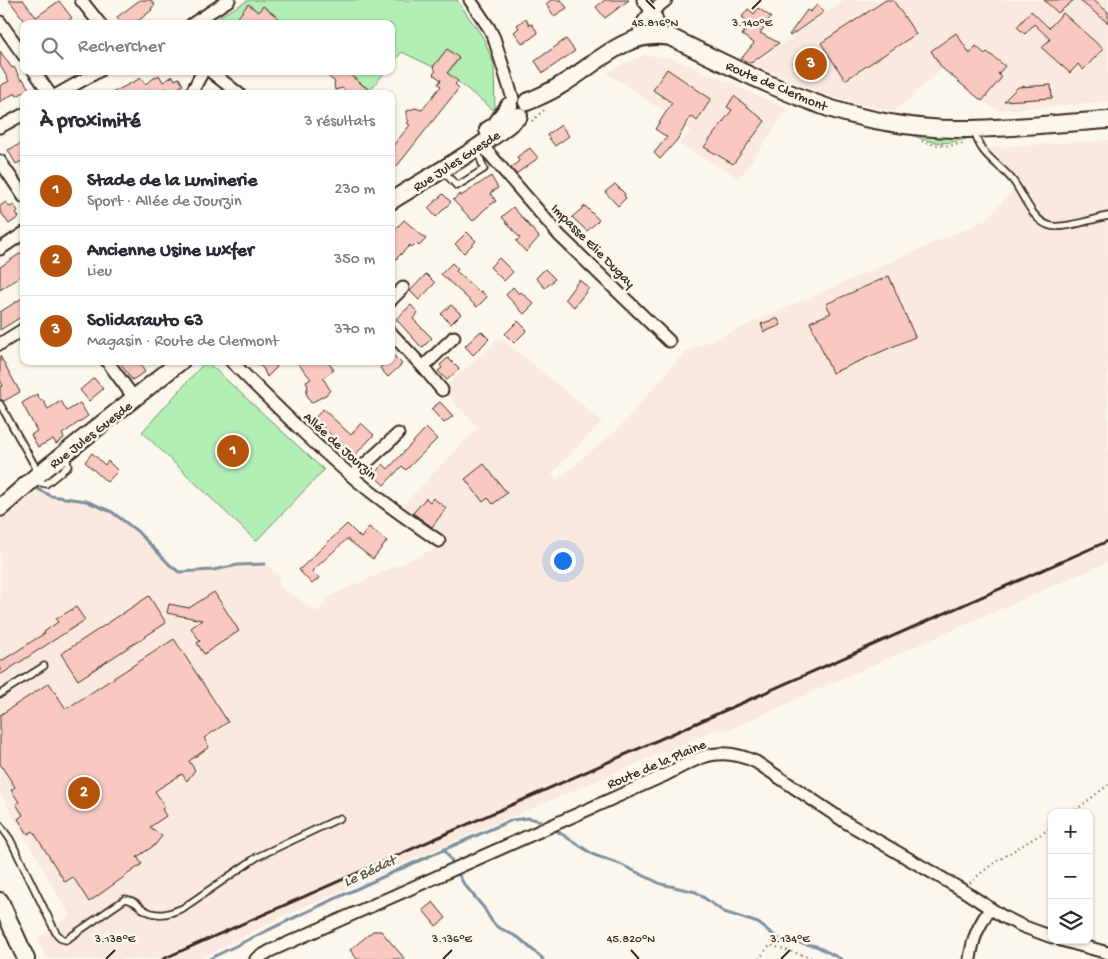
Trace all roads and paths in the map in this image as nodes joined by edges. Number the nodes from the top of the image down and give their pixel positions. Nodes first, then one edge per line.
1 (81, 0) edge
2 (229, 0) edge
3 (470, 0) edge
4 (643, 0) edge
5 (666, 0) edge
6 (652, 12) junction
7 (97, 20) edge
8 (198, 20) edge
9 (0, 22) edge
10 (660, 36) junction
11 (639, 38) junction
12 (20, 50) edge
13 (37, 75) edge
14 (92, 75) edge
15 (201, 75) edge
16 (215, 75) edge
17 (47, 90) edge
18 (67, 90) edge
19 (193, 90) edge
20 (234, 90) edge
21 (519, 109) junction
22 (545, 109) dead end
23 (20, 116) edge
24 (1108, 120) edge
25 (0, 127) edge
26 (974, 128) junction
27 (478, 146) junction
28 (0, 161) edge
29 (442, 169) junction
30 (395, 189) edge
31 (20, 190) edge
32 (395, 198) edge
33 (1108, 216) edge
34 (20, 236) edge
35 (0, 249) edge
36 (403, 288) dead end
37 (395, 296) edge
38 (20, 332) edge
39 (395, 337) edge
40 (454, 337) dead end
41 (670, 340) dead end
42 (0, 344) edge
43 (110, 365) edge
44 (162, 365) edge
45 (176, 365) edge
46 (235, 365) edge
47 (424, 367) junction
48 (442, 390) dead end
49 (130, 391) junction
50 (0, 404) edge
51 (398, 434) dead end
52 (34, 474) junction
53 (352, 476) junction
54 (0, 498) edge
55 (0, 508) edge
56 (439, 541) dead end
57 (44, 666) dead end
58 (0, 694) edge
59 (1108, 785) edge
60 (1077, 809) edge
61 (340, 818) dead end
62 (0, 825) edge
63 (1048, 830) edge
64 (964, 891) junction
65 (1, 905) edge
66 (990, 909) junction
67 (1048, 936) edge
68 (1075, 944) edge
69 (1108, 953) edge
70 (26, 959) edge
71 (256, 959) edge
72 (759, 959) edge
73 (816, 959) edge
74 (970, 959) edge

1 - 7 street
2 - 8 street
3 - 21 street
4 - 6 street
5 - 6 street
6 - 10 street
6 - 11 street
9 - 12 street
10 - 11 main road, Route de Clermont
10 - 26 main road, Route de Clermont
11 - 21 main road, Route de Clermont
13 - 17 street
14 - 18 street
15 - 19 street
16 - 20 street
21 - 22 path
21 - 27 main road, Rue Jules Guesde
21 - 30 main road, Rue Jules Guesde
23 - 25 street
24 - 26 main road, Route de Clermont
26 - 33 lane
27 - 29 main road, Rue Jules Guesde
27 - 29 lane
27 - 41 street, Impasse Elie Dugay
28 - 31 street
29 - 32 main road, Rue Jules Guesde
34 - 35 street
36 - 37 street
38 - 42 street
39 - 47 street
40 - 47 street
43 - 49 street
44 - 49 main road, Rue Jules Guesde
45 - 52 main road, Rue Jules Guesde
46 - 53 street, Allée de Jourzin
47 - 48 street
49 - 52 main road, Rue Jules Guesde
50 - 52 lane
51 - 53 street
52 - 54 main road, Rue Jules Guesde
52 - 55 main road, Rue Jules Guesde
53 - 56 street, Allée de Jourzin
57 - 58 lane
59 - 60 path
61 - 62 lane
63 - 64 path
64 - 66 street, Route de la Plaine
64 - 71 street, Route de la Plaine
65 - 70 main road
66 - 67 street, Route de la Plaine
66 - 74 street
68 - 69 street
72 - 73 path

